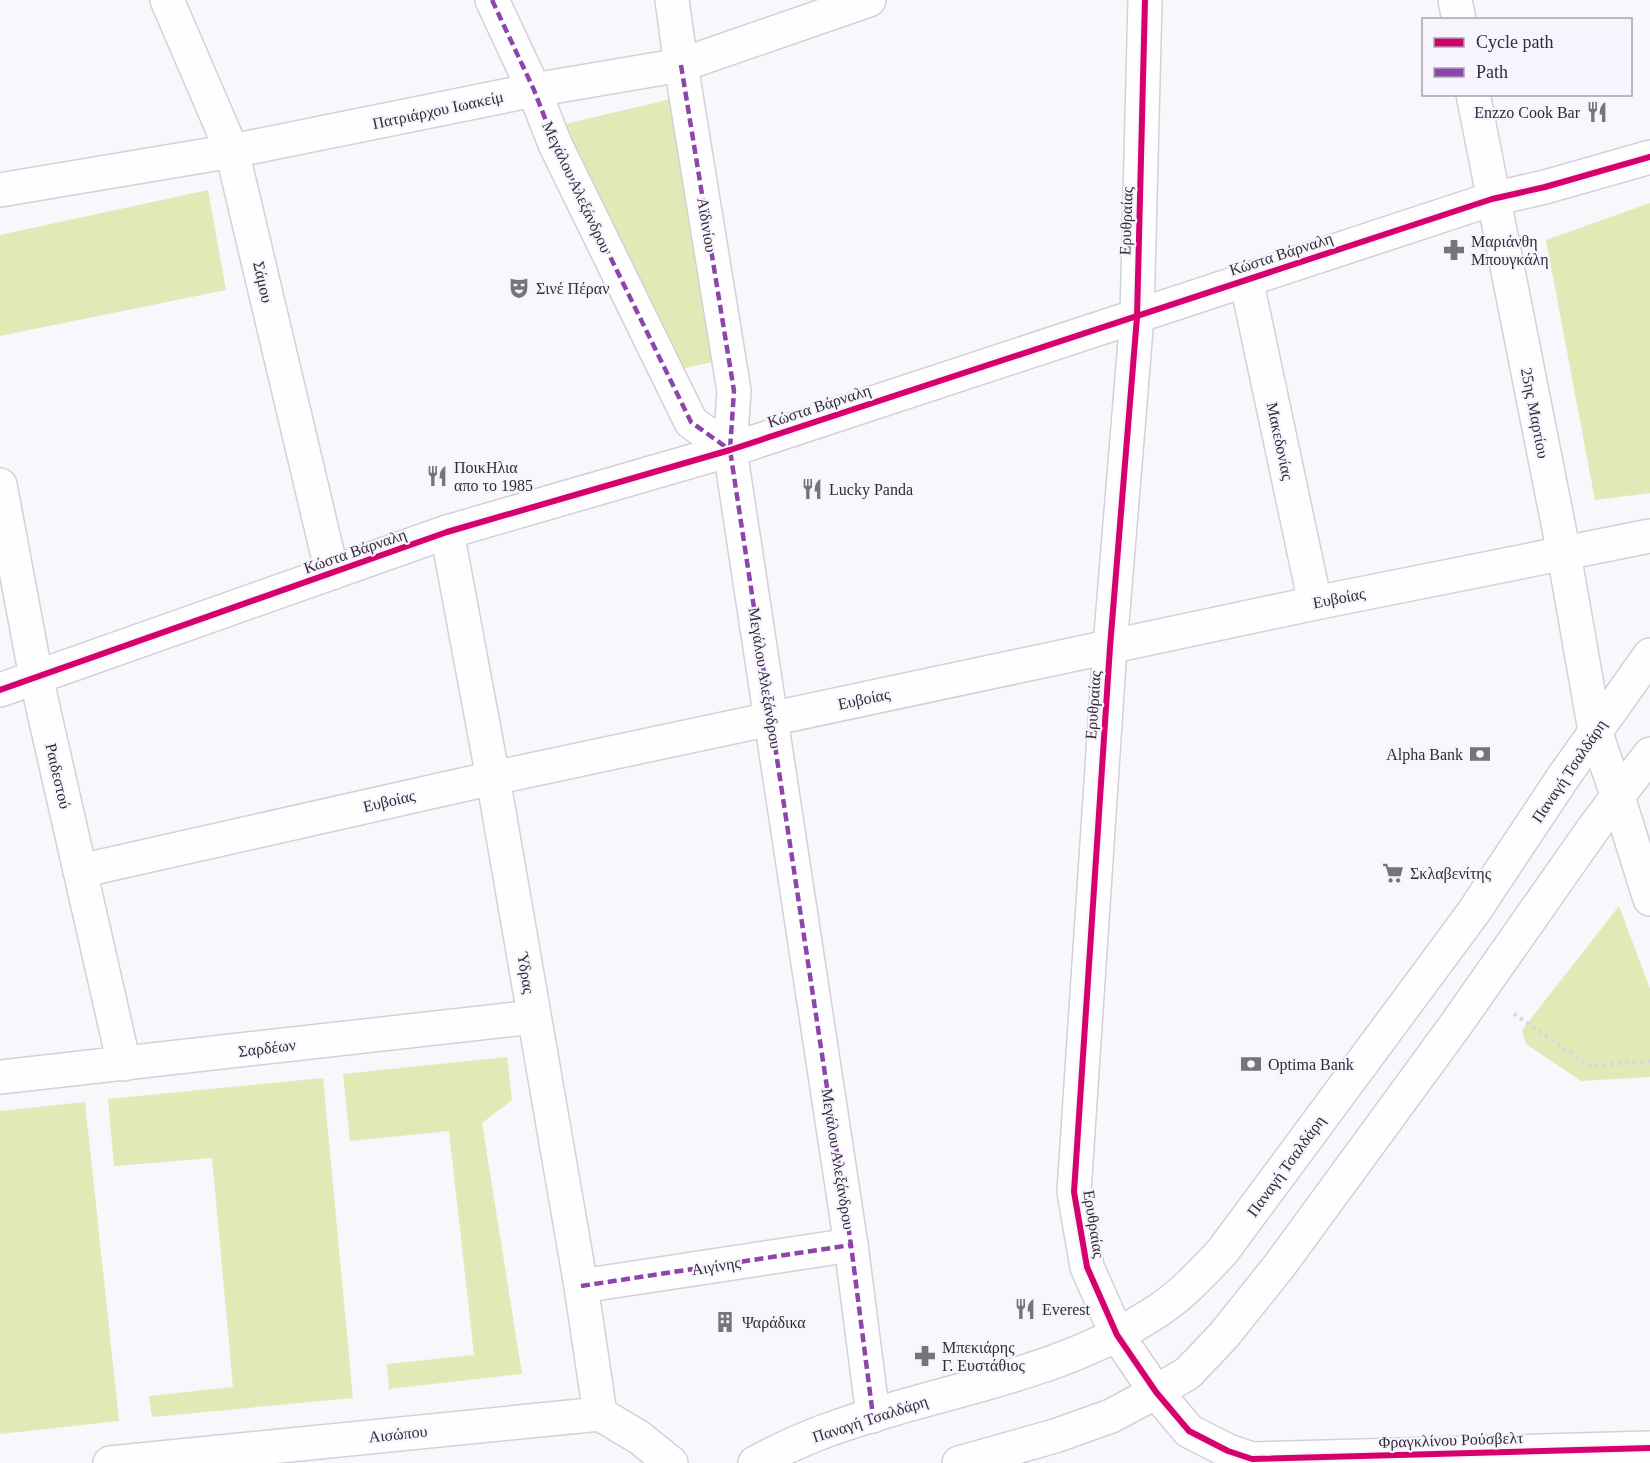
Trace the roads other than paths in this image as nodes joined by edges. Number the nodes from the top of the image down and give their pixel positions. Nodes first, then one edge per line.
1 (167, 0) edge
2 (492, 0) edge
3 (672, 0) edge
4 (869, 0) edge
5 (1145, 0) edge
6 (1455, 0) edge
7 (1459, 18) edge
8 (681, 65) junction
9 (534, 90) junction
10 (1473, 96) edge
11 (232, 151) junction
12 (1650, 158) edge
13 (0, 190) edge
14 (1492, 199) junction
15 (1246, 279) junction
16 (1137, 317) junction
17 (730, 450) junction
18 (0, 485) edge
19 (447, 532) junction
20 (1650, 536) edge
21 (1563, 554) junction
22 (332, 573) junction
23 (1315, 603) junction
24 (1110, 647) junction
25 (1650, 655) edge
26 (36, 677) junction
27 (0, 690) edge
28 (772, 719) junction
29 (1595, 731) junction
30 (1650, 754) edge
31 (493, 778) junction
32 (1618, 797) junction
33 (80, 871) junction
34 (1650, 899) edge
35 (533, 1017) junction
36 (123, 1064) junction
37 (0, 1077) edge
38 (851, 1245) junction
39 (581, 1286) junction
40 (1117, 1335) junction
41 (1156, 1392) junction
42 (600, 1414) junction
43 (873, 1416) junction
44 (1650, 1448) edge
45 (1498, 1457) edge
46 (1253, 1461) edge
47 (110, 1463) edge
48 (671, 1463) edge
49 (754, 1463) edge
50 (959, 1463) edge

1 - 11 street, Σάμου
2 - 9 street, Μεγάλου Αλεξάνδρου
3 - 8 street, Αϊδινίου
4 - 8 street, Πατριάρχου Ιωακείμ
5 - 16 street, Ερυθραίας
6 - 7 street
8 - 9 street, Πατριάρχου Ιωακείμ
8 - 17 street, Αϊδινίου
9 - 11 street, Πατριάρχου Ιωακείμ
9 - 17 street, Μεγάλου Αλεξάνδρου
10 - 14 street, 25ης Μαρτίου
11 - 13 street, Πατριάρχου Ιωακείμ
11 - 22 street, Σάμου
12 - 14 street, Κώστα Βάρναλη
14 - 15 street, Κώστα Βάρναλη
14 - 21 street, 25ης Μαρτίου
15 - 16 street, Κώστα Βάρναλη
15 - 23 street, Μακεδονίας
16 - 17 street, Κώστα Βάρναλη
16 - 24 street, Ερυθραίας
17 - 19 street, Κώστα Βάρναλη
17 - 28 street, Μεγάλου Αλεξάνδρου
18 - 26 street, Ραιδεστού
19 - 22 street, Κώστα Βάρναλη
19 - 31 street, Ύδρας
20 - 21 street, Ευβοίας
21 - 23 street, Ευβοίας
21 - 29 street, 25ης Μαρτίου
22 - 26 street, Κώστα Βάρναλη
23 - 24 street, Ευβοίας
24 - 28 street, Ευβοίας
24 - 40 street, Ερυθραίας
25 - 29 street, Παναγή Τσαλδάρη
26 - 27 street, Κώστα Βάρναλη
26 - 33 street, Ραιδεστού
28 - 31 street, Ευβοίας
28 - 38 street, Μεγάλου Αλεξάνδρου
29 - 32 street, 25ης Μαρτίου
29 - 40 street, Παναγή Τσαλδάρη
30 - 32 street
31 - 33 street, Ευβοίας
31 - 35 street, Ύδρας
32 - 34 street, 25ης Μαρτίου
32 - 41 street
33 - 36 street, Ραιδεστού
35 - 36 street, Σαρδέων
35 - 39 street, Ύδρας
36 - 37 street, Σαρδέων
38 - 39 street, Αιγίνης
38 - 43 street, Μεγάλου Αλεξάνδρου
39 - 42 street, Ύδρας
40 - 41 street, Ερυθραίας
40 - 43 street, Παναγή Τσαλδάρη
41 - 46 street, Ερυθραίας
41 - 50 street
42 - 47 street, Αισώπου
42 - 48 street
43 - 49 street, Παναγή Τσαλδάρη
44 - 45 street, Φραγκλίνου Ρούσβελτ
45 - 46 street, Φραγκλίνου Ρούσβελτ

